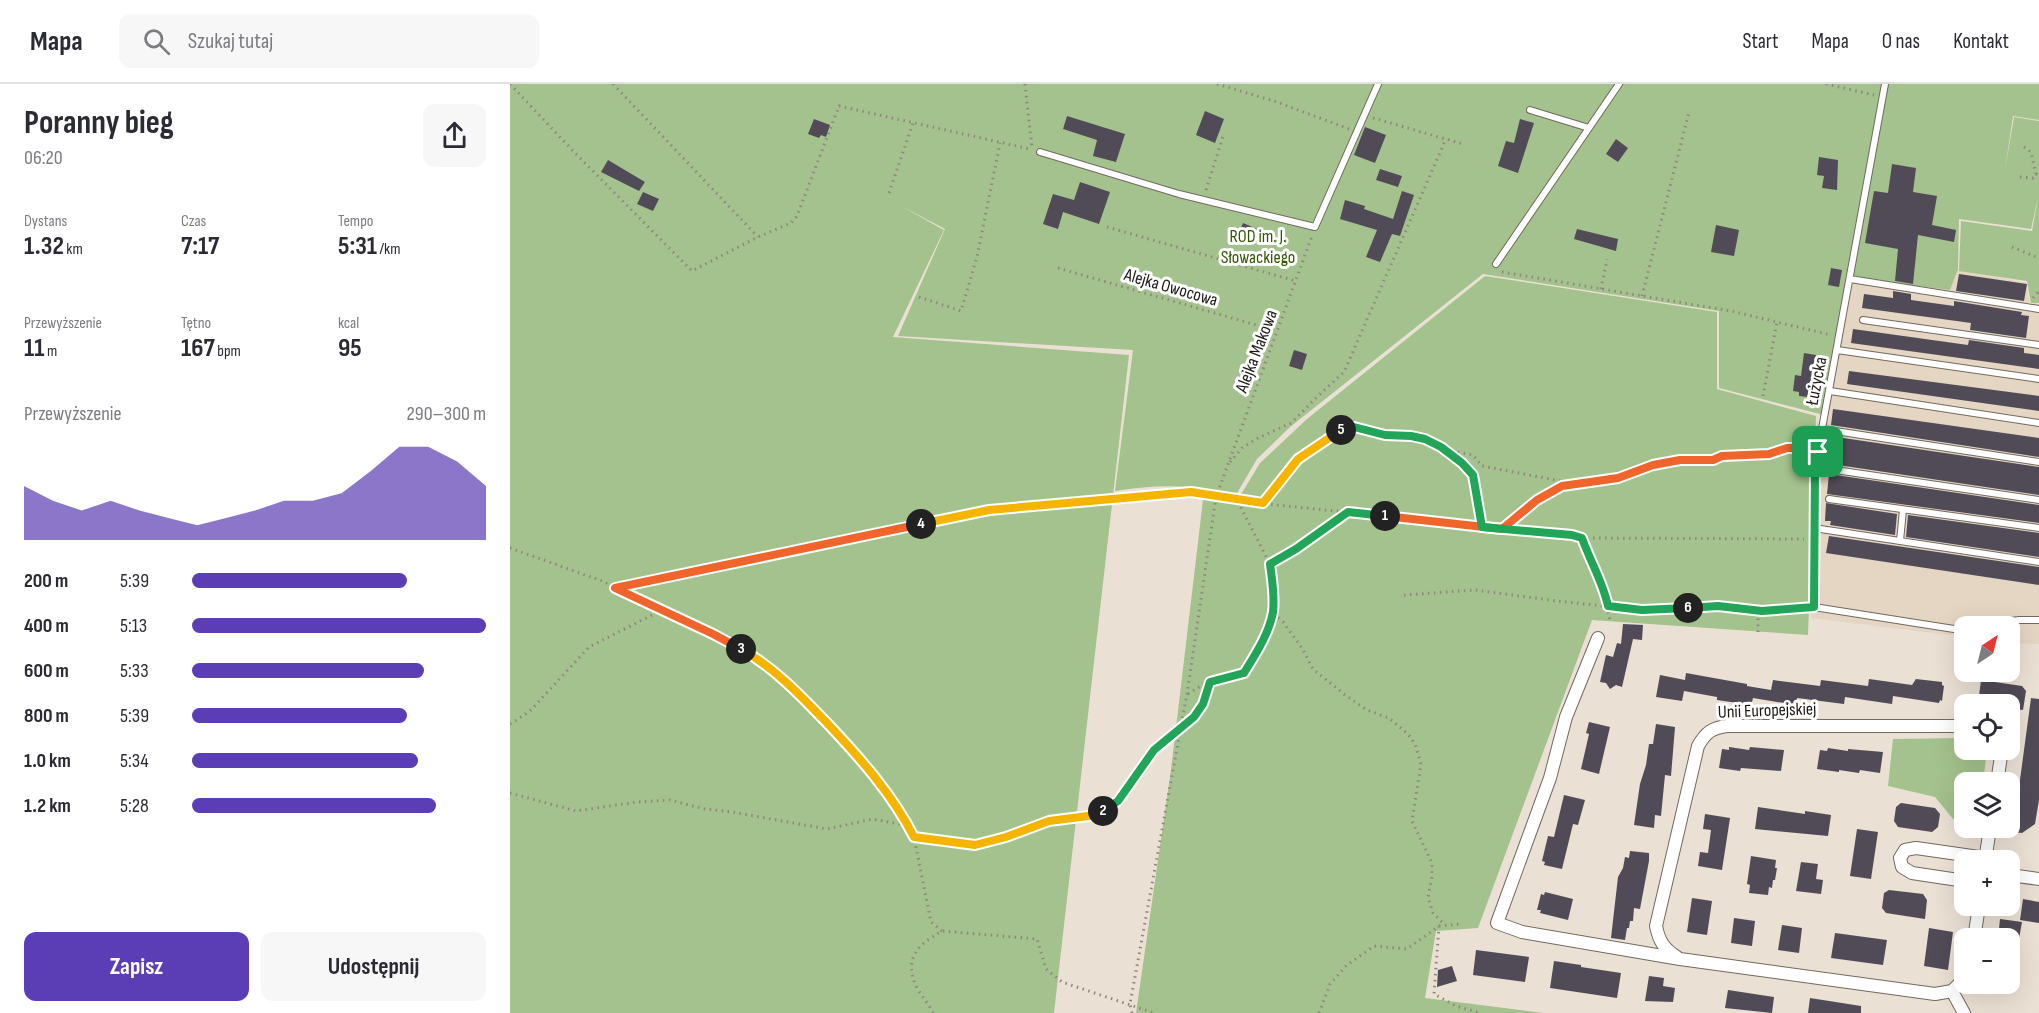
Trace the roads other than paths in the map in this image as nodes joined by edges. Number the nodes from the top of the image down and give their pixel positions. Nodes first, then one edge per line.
1 (1378, 84) edge
2 (1619, 84) edge
3 (1886, 84) edge
4 (1530, 110) dead end
5 (1589, 128) junction
6 (1040, 152) road end
7 (1496, 264) road end
8 (1850, 279) junction
9 (2039, 309) edge
10 (1863, 320) dead end
11 (2039, 345) edge
12 (1837, 350) junction
13 (2039, 379) edge
14 (1830, 391) junction
15 (2039, 423) edge
16 (1822, 429) junction
17 (2039, 462) edge
18 (1815, 467) junction
19 (1829, 499) dead end
20 (2039, 500) edge
21 (1903, 510) junction
22 (1814, 528) junction
23 (2039, 528) edge
24 (1900, 541) junction
25 (2039, 562) edge
26 (2020, 620) edge
27 (2039, 620) edge
28 (1954, 629) edge
29 (1598, 638) dead end
30 (1954, 726) edge
31 (1954, 854) edge
32 (2020, 876) edge
33 (1954, 879) edge
34 (2039, 879) edge
35 (1680, 959) junction
36 (1954, 988) edge
37 (1952, 991) junction
38 (1964, 1013) edge

1 - 6 lane
2 - 5 lane
3 - 8 lane, Łużycka
4 - 5 lane
5 - 7 lane
8 - 9 lane
8 - 12 lane, Łużycka
10 - 11 lane
12 - 13 lane
12 - 14 lane, Łużycka
14 - 15 lane
14 - 16 lane, Łużycka
16 - 17 lane
16 - 18 lane, Łużycka
18 - 20 lane
18 - 22 lane, Łużycka
19 - 21 lane
21 - 23 lane
21 - 24 lane
22 - 24 lane
22 - 28 lane, Łużycka
24 - 25 lane
26 - 27 lane
29 - 35 street
30 - 35 street, Unii Europejskiej
31 - 33 street
32 - 34 street
35 - 37 street
36 - 37 street
37 - 38 street

